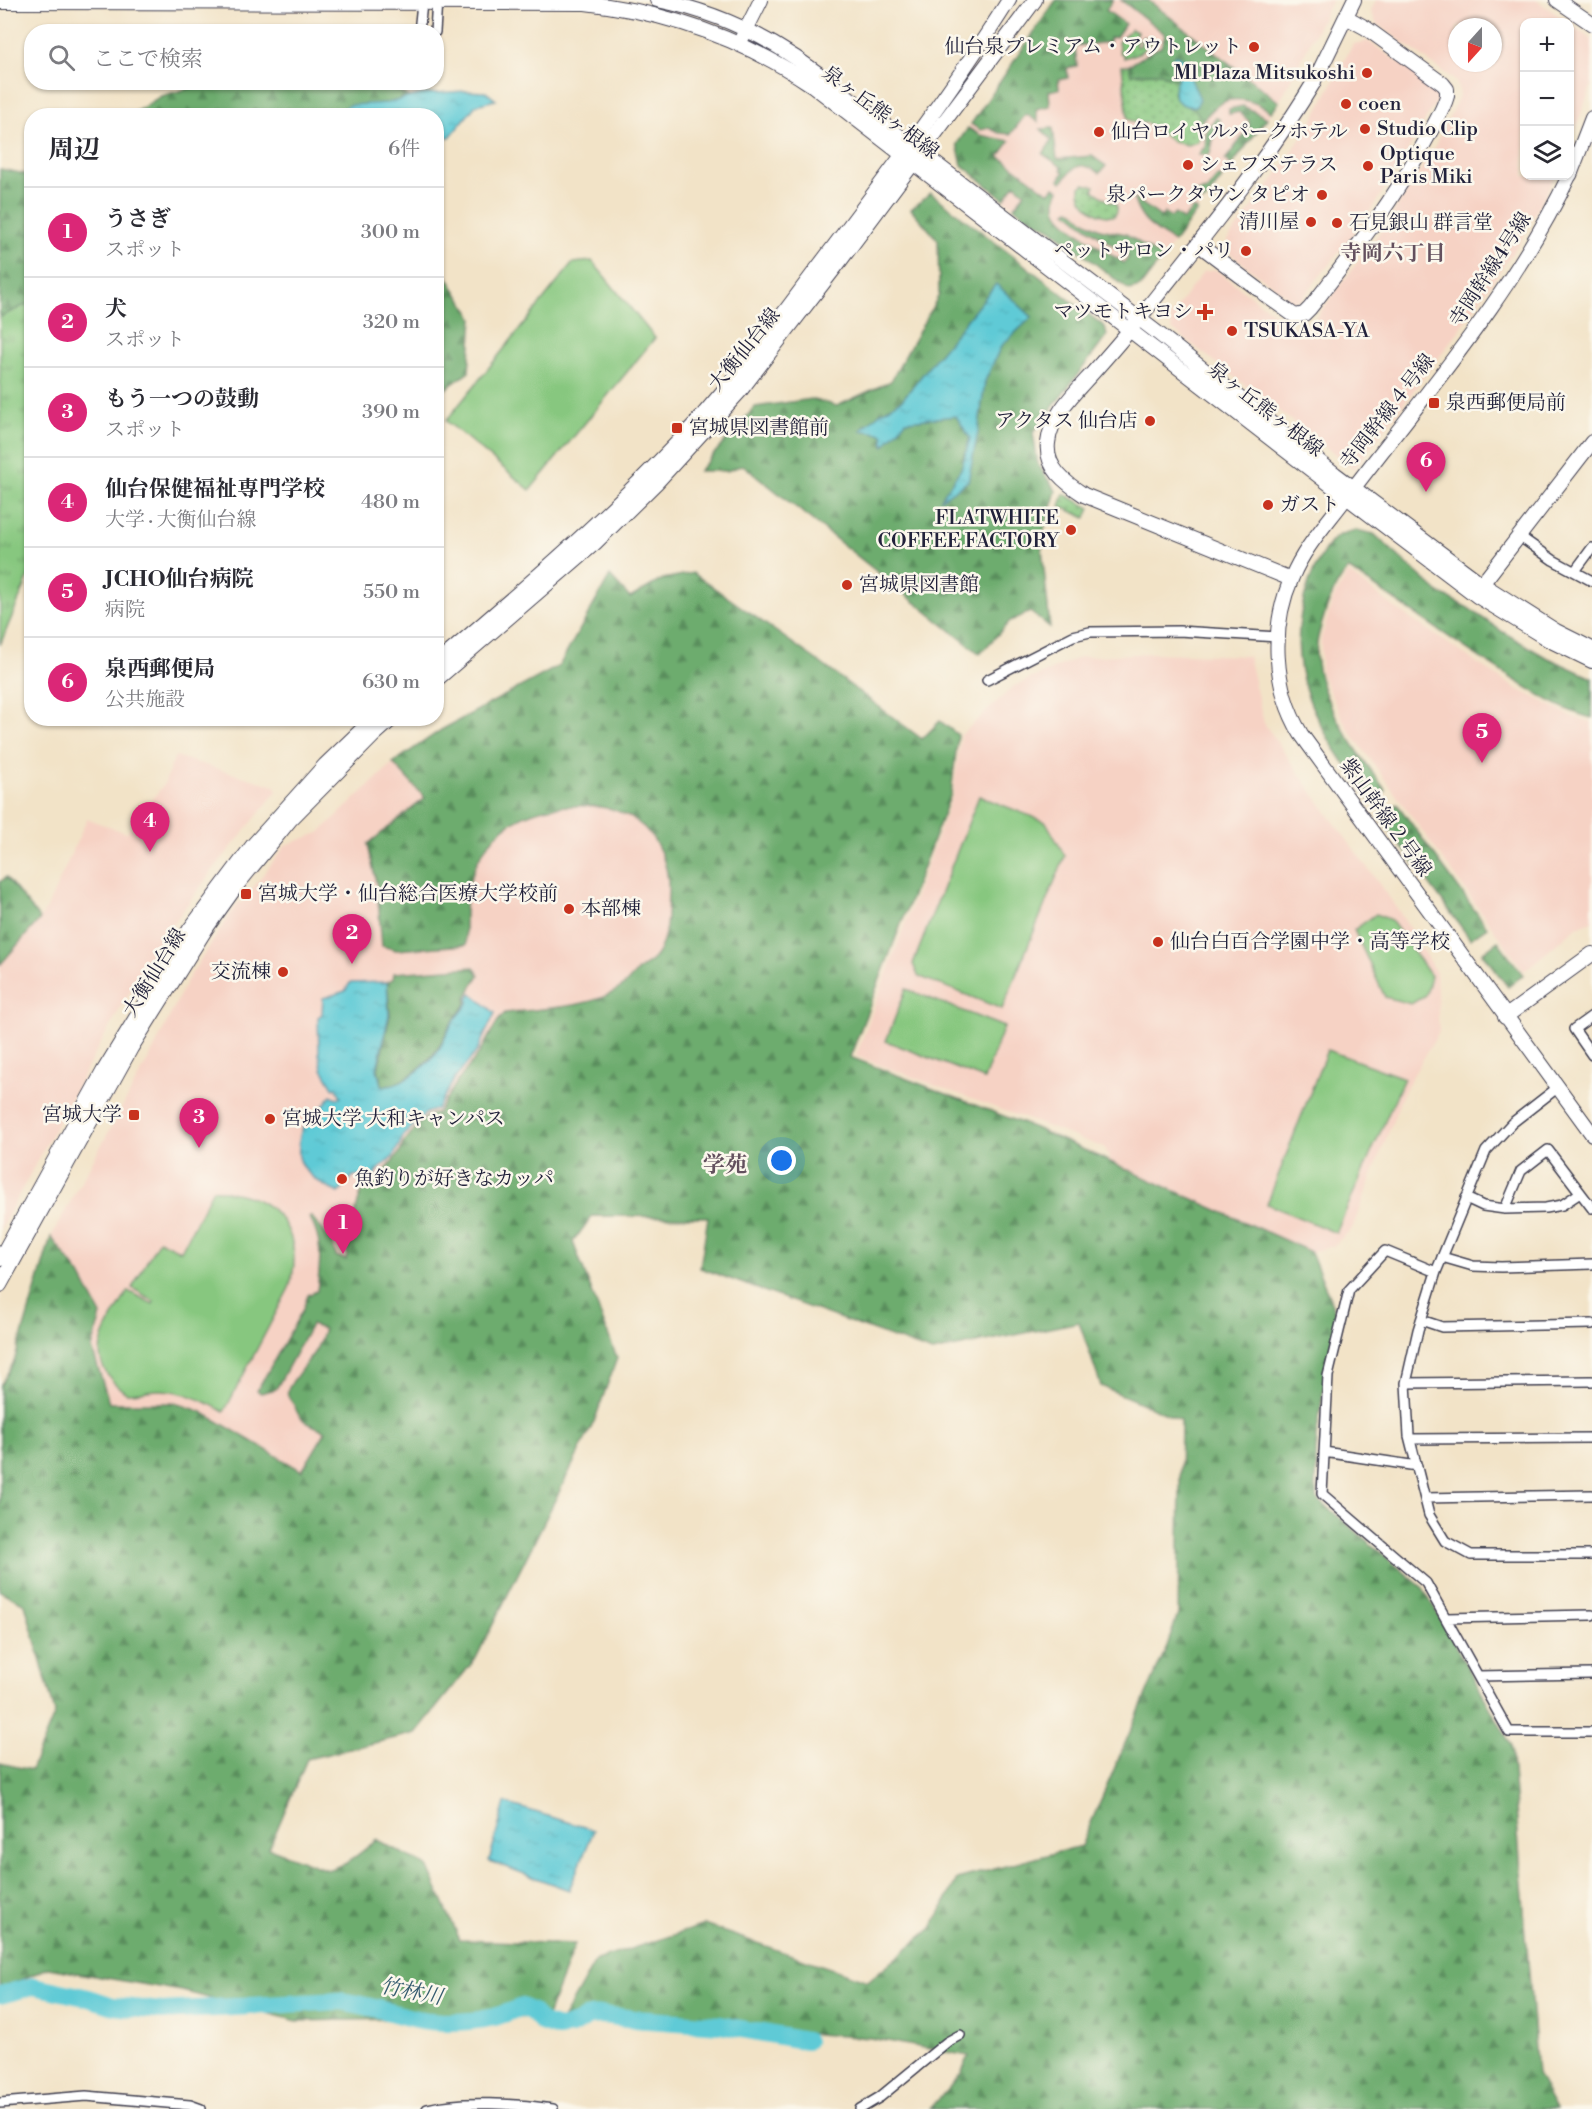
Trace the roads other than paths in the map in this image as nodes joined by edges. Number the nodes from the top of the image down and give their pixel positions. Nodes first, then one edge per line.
1 (657, 0) edge
2 (761, 0) edge
3 (1009, 0) edge
4 (1035, 0) edge
5 (1354, 0) edge
6 (1557, 0) edge
7 (0, 2) edge
8 (219, 2) edge
9 (437, 2) edge
10 (422, 3) junction
11 (1346, 17) junction
12 (420, 24) edge
13 (436, 24) edge
14 (1592, 24) edge
15 (743, 37) junction
16 (1592, 118) edge
17 (912, 153) junction
18 (1574, 163) edge
19 (1567, 180) edge
20 (1198, 244) junction
21 (1134, 324) junction
22 (1460, 351) joint
23 (1592, 442) edge
24 (1350, 492) junction
25 (1519, 536) junction
26 (590, 538) junction
27 (1592, 548) edge
28 (1575, 571) junction
29 (1291, 579) junction
30 (1592, 581) edge
31 (1482, 584) junction
32 (1278, 637) junction
33 (1592, 649) edge
34 (444, 657) edge
35 (1592, 662) edge
36 (444, 673) edge
37 (987, 680) dead end
38 (366, 726) edge
39 (384, 726) edge
40 (1592, 954) edge
41 (1592, 1016) edge
42 (1505, 1017) junction
43 (1592, 1054) edge
44 (1557, 1088) junction
45 (1592, 1134) edge
46 (1580, 1192) junction
47 (1466, 1198) junction
48 (1592, 1208) edge
49 (1505, 1209) junction
50 (1442, 1257) junction
51 (0, 1258) edge
52 (1592, 1264) edge
53 (1436, 1272) junction
54 (0, 1285) edge
55 (1421, 1320) junction
56 (1592, 1324) edge
57 (1592, 1381) edge
58 (1406, 1383) junction
59 (1592, 1438) edge
60 (1410, 1439) junction
61 (1324, 1452) junction
62 (1417, 1466) junction
63 (1592, 1495) edge
64 (1425, 1498) junction
65 (1592, 1555) edge
66 (1592, 1615) edge
67 (1446, 1618) junction
68 (1592, 1674) edge
69 (1478, 1676) junction
70 (1592, 1732) edge
71 (960, 2035) dead end
72 (0, 2103) edge
73 (201, 2109) edge
74 (427, 2109) edge
75 (553, 2109) edge
76 (860, 2109) edge

1 - 15 main road, 泉ヶ丘熊ヶ根線
2 - 15 main road
3 - 17 main road, 大衡仙台線
4 - 17 main road, 大衡仙台線
5 - 11 main road
6 - 14 main road
7 - 8 main road, 泉ヶ丘熊ヶ根線
8 - 10 main road, 泉ヶ丘熊ヶ根線
9 - 10 main road, 泉ヶ丘熊ヶ根線
9 - 13 street
9 - 15 main road, 泉ヶ丘熊ヶ根線
10 - 12 street
11 - 20 main road
11 - 20 main road
15 - 17 main road, 泉ヶ丘熊ヶ根線
16 - 18 main road, 寺岡幹線4号線
17 - 21 main road, 泉ヶ丘熊ヶ根線
17 - 26 main road, 大衡仙台線
19 - 22 main road, 寺岡幹線4号線
20 - 21 main road
21 - 24 main road, 泉ヶ丘熊ヶ根線
21 - 29 main road
22 - 24 main road, 寺岡幹線４号線
23 - 25 main road
24 - 29 main road, 紫山幹線２号線
24 - 31 main road, 泉ヶ丘熊ヶ根線
24 - 35 main road, 泉ヶ丘熊ヶ根線
25 - 28 street
25 - 31 main road
26 - 34 main road, 大衡仙台線
26 - 36 main road, 大衡仙台線
27 - 28 street
28 - 30 street
29 - 32 main road, 紫山幹線２号線
31 - 33 main road, 泉ヶ丘熊ヶ根線
32 - 37 street
32 - 42 main road, 紫山幹線２号線
38 - 51 main road, 大衡仙台線
39 - 54 main road, 大衡仙台線
40 - 42 main road
41 - 43 street
42 - 44 main road, 紫山幹線２号線
44 - 45 main road, 紫山幹線２号線
44 - 47 street
46 - 48 street
46 - 49 street
46 - 49 street
47 - 49 street
47 - 50 street
50 - 52 street
50 - 53 street
53 - 55 street
53 - 61 street
55 - 56 street
55 - 58 street
57 - 58 street
58 - 60 street
59 - 60 street
60 - 62 street
61 - 62 street
61 - 67 street
62 - 64 street
63 - 64 street
64 - 65 street
66 - 67 street
67 - 69 street
68 - 69 street
69 - 70 street
71 - 76 street
72 - 73 street
74 - 75 street

